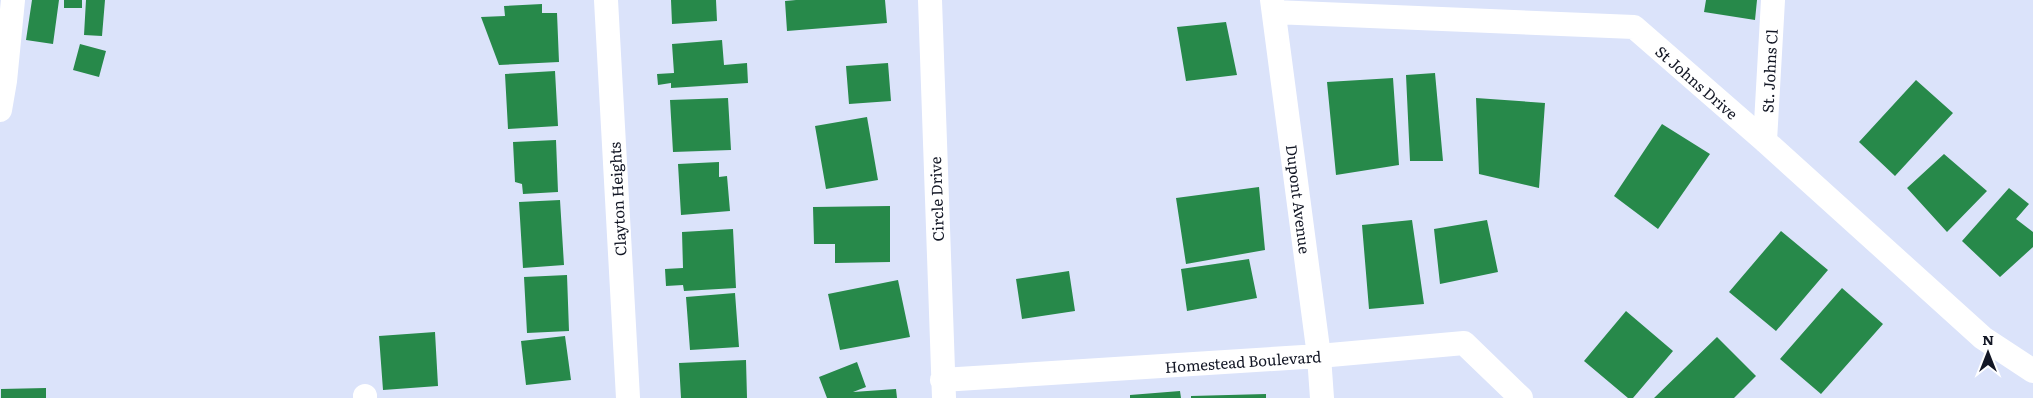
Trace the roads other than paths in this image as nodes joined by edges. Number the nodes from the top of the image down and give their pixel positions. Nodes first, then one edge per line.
1 (13, 0) edge
2 (606, 0) edge
3 (930, 0) edge
4 (1773, 0) edge
5 (1273, 6) edge
6 (0, 110) edge
7 (1765, 141) junction
8 (1319, 356) junction
9 (2033, 371) edge
10 (943, 389) edge
11 (628, 398) edge
12 (1322, 398) edge
13 (1521, 398) edge

1 - 6 street
2 - 11 street, Clayton Heights
3 - 10 street, Circle Drive
4 - 7 street, St. Johns Cl
5 - 7 street, St Johns Drive
5 - 8 street, Dupont Avenue
7 - 9 street, St Johns Drive
8 - 10 street, Homestead Boulevard
8 - 12 street, Dupont Avenue
8 - 13 street, Homestead Boulevard

